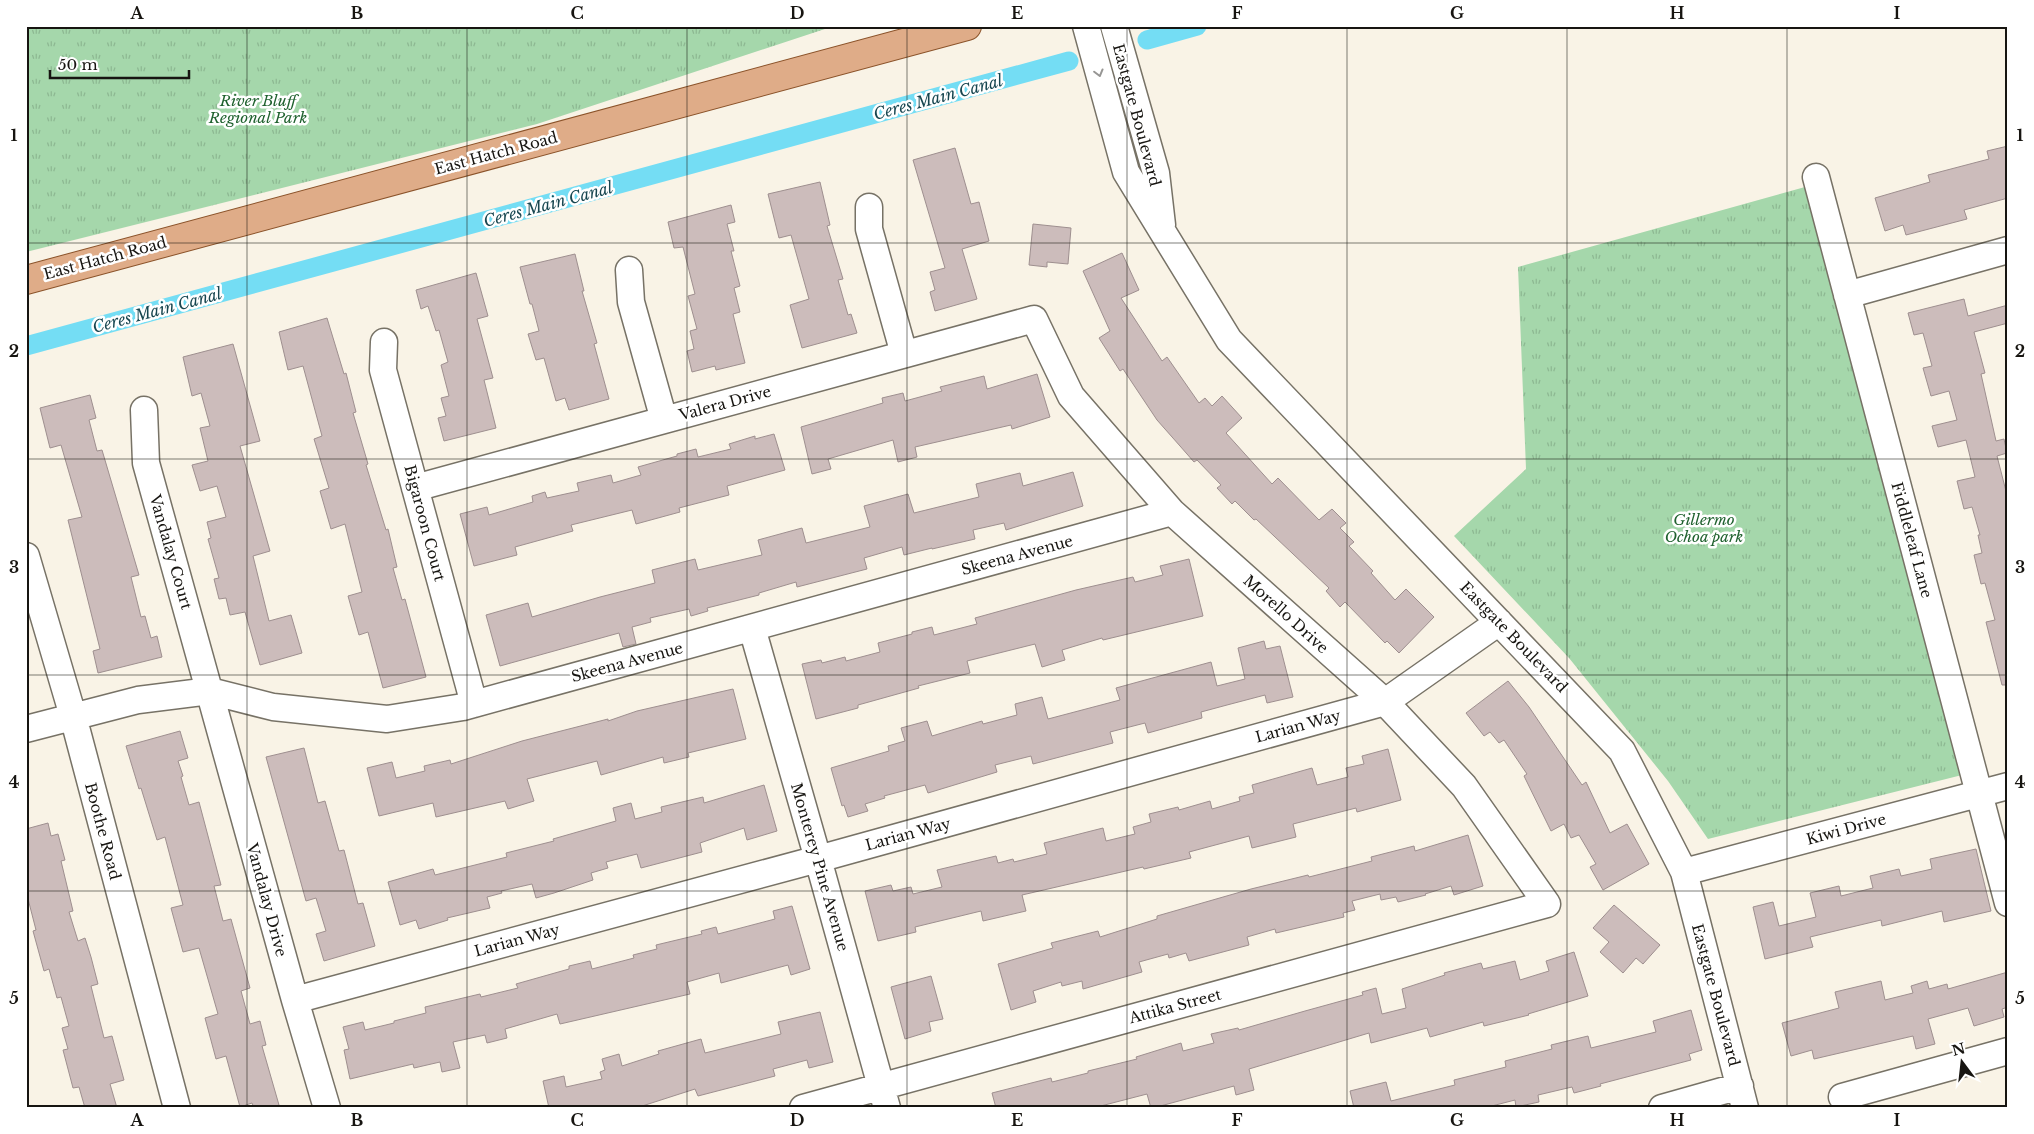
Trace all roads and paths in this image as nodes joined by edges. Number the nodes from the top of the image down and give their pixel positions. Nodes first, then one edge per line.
1 (967, 26) edge
2 (1086, 26) edge
3 (1114, 26) edge
4 (1816, 177) dead end
5 (869, 208) dead end
6 (1163, 234) junction
7 (2008, 250) edge
8 (629, 270) dead end
9 (26, 280) edge
10 (1846, 295) junction
11 (1034, 319) joint
12 (384, 342) dead end
13 (904, 354) junction
14 (144, 410) dead end
15 (664, 420) junction
16 (415, 488) junction
17 (1172, 512) junction
18 (26, 556) edge
19 (1499, 622) junction
20 (752, 628) junction
21 (210, 691) junction
22 (1385, 702) junction
23 (474, 704) junction
24 (73, 716) junction
25 (26, 728) edge
26 (2008, 786) edge
27 (1979, 794) junction
28 (818, 859) junction
29 (1684, 872) junction
30 (2008, 903) edge
31 (1547, 904) joint
32 (295, 1000) junction
33 (2008, 1051) edge
34 (884, 1097) edge
35 (1743, 1097) edge
36 (1842, 1097) dead end
37 (177, 1108) edge
38 (326, 1108) edge
39 (803, 1108) edge
40 (1662, 1108) edge

1 - 9 main road, East Hatch Road
2 -> 6 street, Eastgate Boulevard
3 - 6 street, Eastgate Boulevard
4 - 10 street, Fiddleleaf Lane
5 - 13 street
6 - 19 street, Eastgate Boulevard
7 - 10 street
8 - 15 street
10 - 27 street, Fiddleleaf Lane
11 - 13 street, Valera Drive
11 - 17 street, Morello Drive
12 - 16 street, Bigaroon Court
13 - 15 street, Valera Drive
14 - 21 street, Vandalay Court
15 - 16 street, Valera Drive
16 - 23 street, Bigaroon Court
17 - 20 street, Skeena Avenue
17 - 22 street, Morello Drive
18 - 24 street, Boothe Road
19 - 22 street, Larian Way
19 - 29 street, Eastgate Boulevard
20 - 23 street, Skeena Avenue
20 - 28 street, Monterey Pine Avenue
21 - 23 street, Skeena Avenue
21 - 24 street, Skeena Avenue
21 - 32 street, Vandalay Drive
22 - 28 street, Larian Way
22 - 31 street, Morello Drive
24 - 25 street, Skeena Avenue
24 - 37 street, Boothe Road
26 - 27 street, Kiwi Drive
27 - 29 street, Kiwi Drive
27 - 30 street, Fiddleleaf Lane
28 - 32 street, Larian Way
28 - 34 street, Monterey Pine Avenue
29 - 35 street, Eastgate Boulevard
31 - 34 street, Attika Street
32 - 38 street, Vandalay Drive
33 - 36 street
34 - 39 street, Attika Street
35 - 40 street

